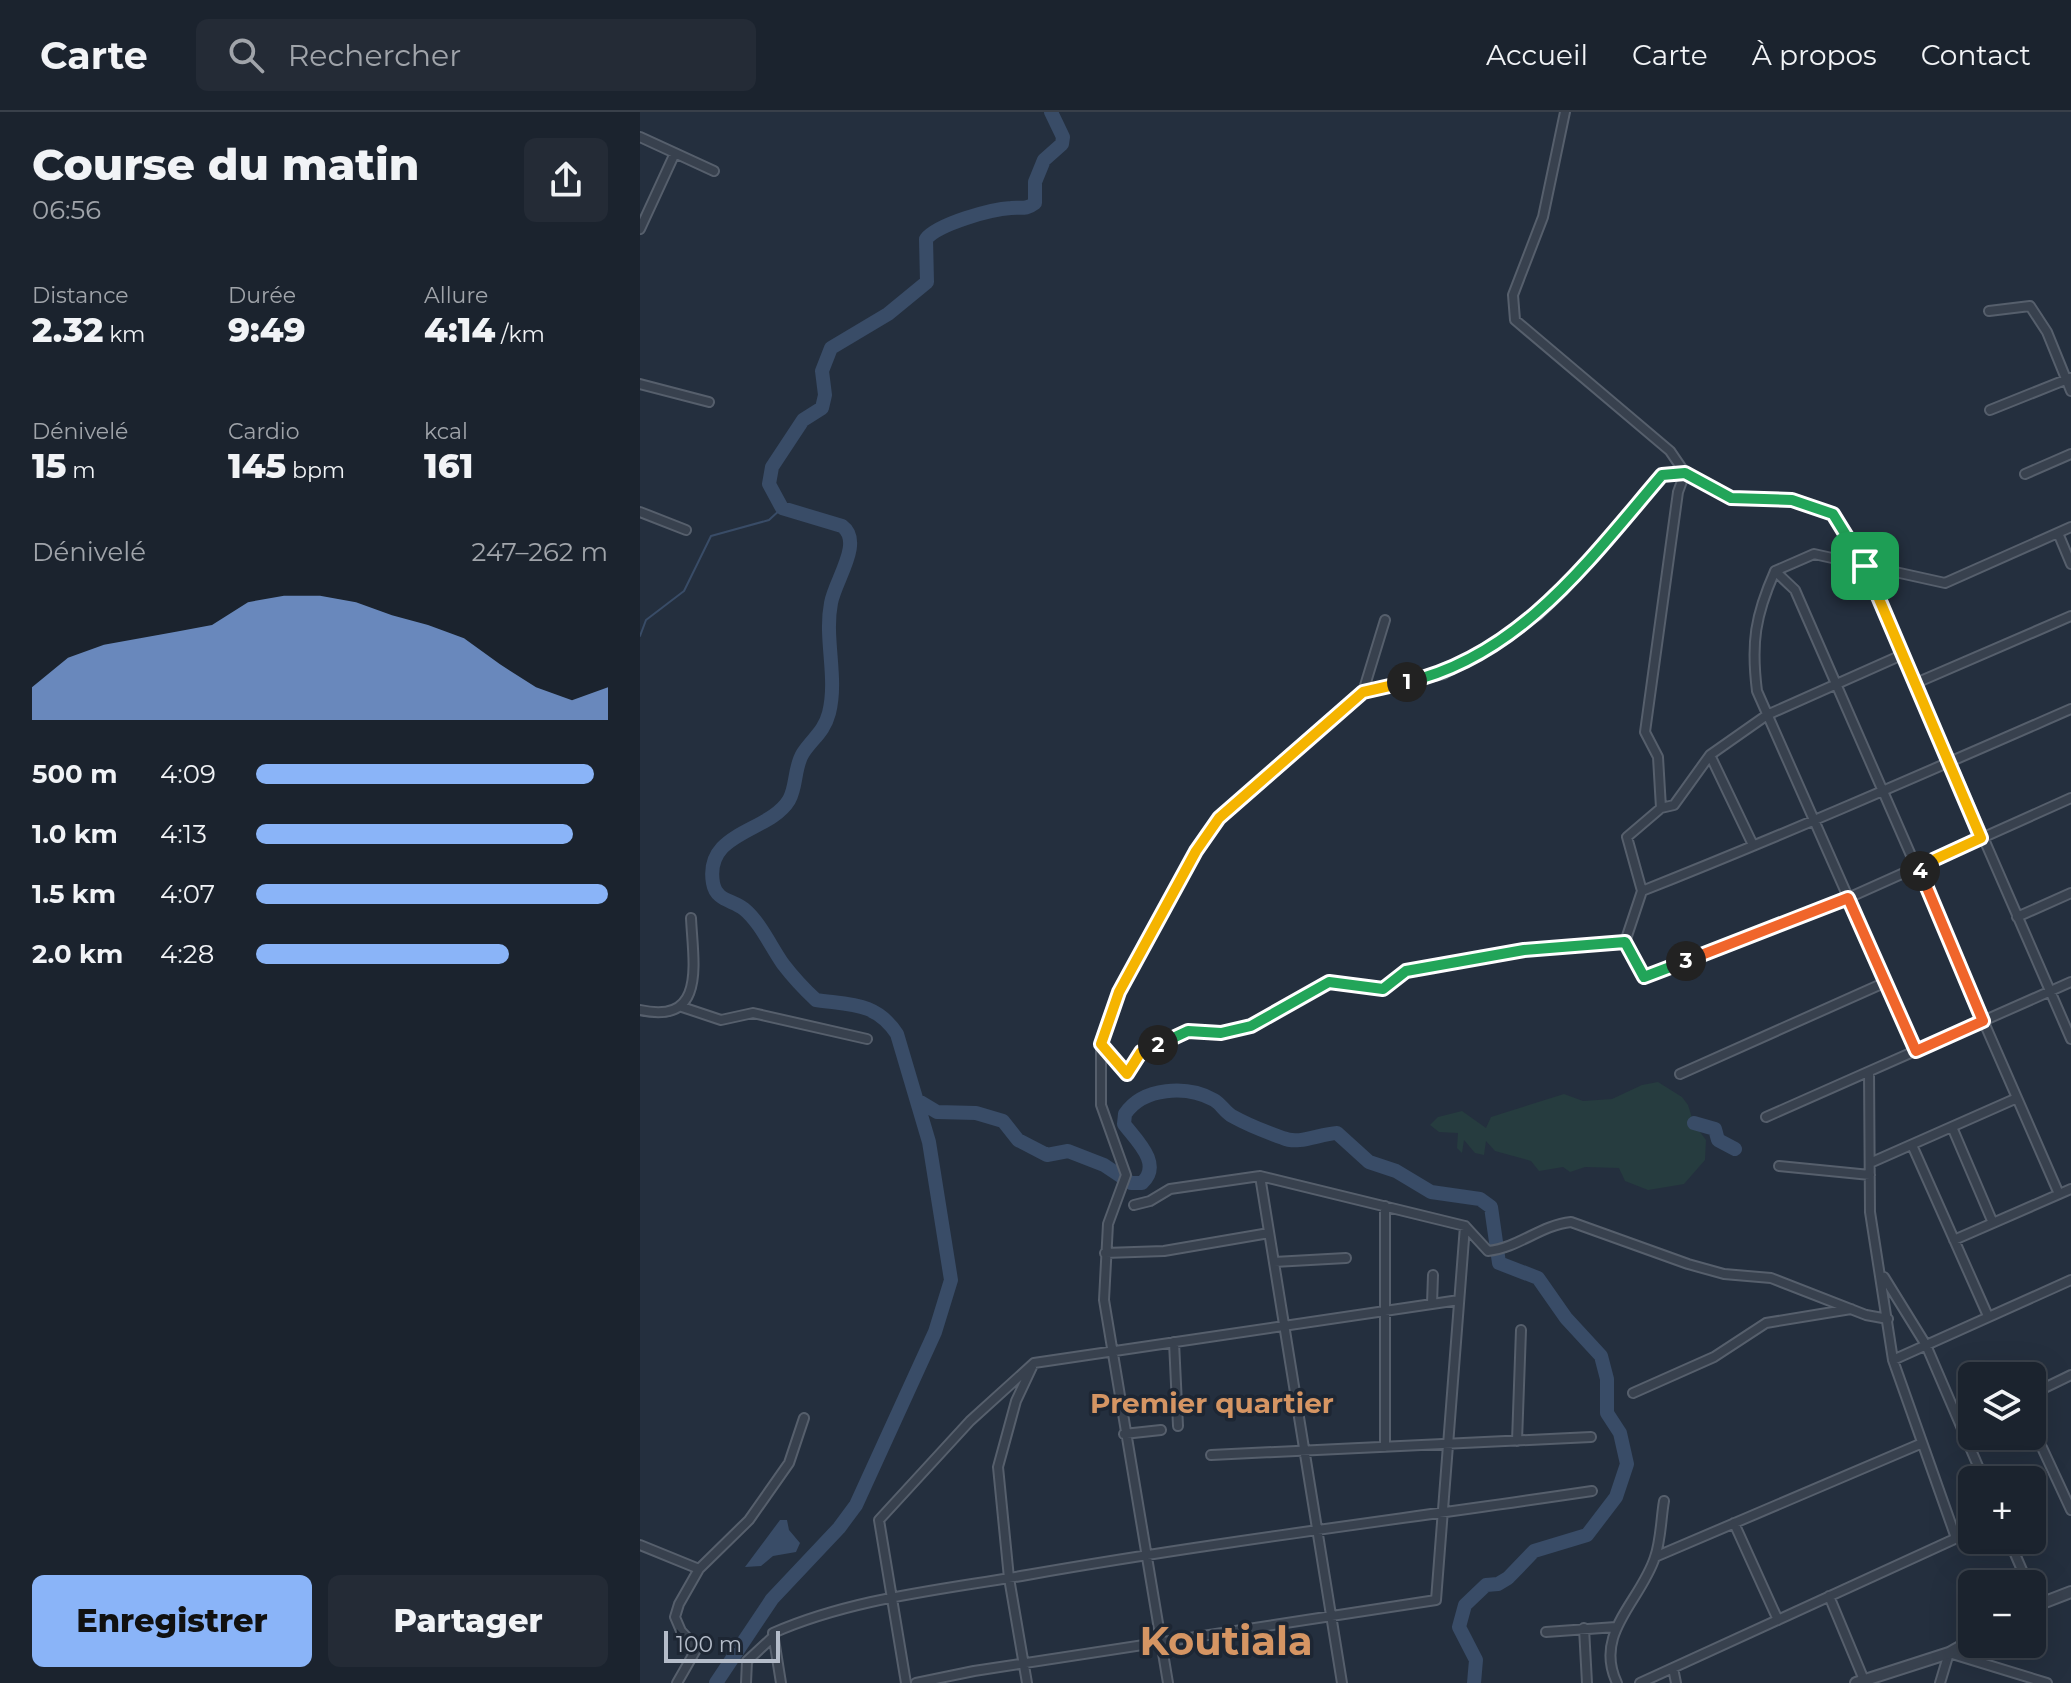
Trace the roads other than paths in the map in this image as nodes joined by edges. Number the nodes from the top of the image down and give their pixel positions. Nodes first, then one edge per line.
1 (1565, 112) edge
2 (640, 137) edge
3 (675, 153) junction
4 (714, 171) dead end
5 (640, 229) edge
6 (1989, 311) dead end
7 (2068, 379) edge
8 (640, 384) edge
9 (2071, 391) edge
10 (709, 402) dead end
11 (1990, 410) dead end
12 (2071, 454) edge
13 (1685, 473) junction
14 (2025, 474) dead end
15 (640, 512) edge
16 (2071, 527) edge
17 (686, 530) dead end
18 (2058, 533) junction
19 (2071, 564) edge
20 (1865, 566) junction
21 (1775, 571) junction
22 (2071, 616) edge
23 (1385, 620) dead end
24 (1904, 654) junction
25 (1916, 683) junction
26 (1837, 684) junction
27 (1363, 692) junction
28 (2071, 709) edge
29 (1767, 715) junction
30 (1710, 755) junction
31 (1948, 763) junction
32 (1884, 790) junction
33 (2071, 798) edge
34 (1661, 808) junction
35 (1814, 819) junction
36 (1981, 838) junction
37 (1753, 845) junction
38 (1918, 867) junction
39 (1642, 891) junction
40 (2071, 893) edge
41 (1848, 898) junction
42 (2017, 917) junction
43 (691, 918) dead end
44 (1625, 942) junction
45 (1886, 982) junction
46 (2071, 982) edge
47 (2050, 991) junction
48 (682, 1007) junction
49 (640, 1010) edge
50 (1983, 1021) junction
51 (867, 1039) dead end
52 (2071, 1039) edge
53 (1101, 1044) junction
54 (1916, 1051) junction
55 (1869, 1072) junction
56 (1680, 1074) dead end
57 (2017, 1098) junction
58 (1766, 1117) dead end
59 (1952, 1127) junction
60 (1912, 1145) junction
61 (1870, 1163) junction
62 (1779, 1166) dead end
63 (1870, 1175) junction
64 (1260, 1176) junction
65 (2071, 1189) edge
66 (2059, 1194) junction
67 (1134, 1205) dead end
68 (1385, 1206) junction
69 (1993, 1223) junction
70 (1465, 1226) junction
71 (1269, 1233) junction
72 (1954, 1240) junction
73 (1105, 1253) junction
74 (1346, 1258) dead end
75 (1274, 1262) junction
76 (1433, 1275) dead end
77 (1883, 1275) junction
78 (2071, 1280) edge
79 (1459, 1300) junction
80 (1432, 1304) junction
81 (1852, 1309) junction
82 (1383, 1312) junction
83 (1988, 1316) junction
84 (1888, 1319) junction
85 (1284, 1326) junction
86 (1521, 1330) dead end
87 (1174, 1342) junction
88 (1926, 1345) junction
89 (1111, 1351) junction
90 (1893, 1360) junction
91 (1034, 1363) junction
92 (2071, 1375) edge
93 (2046, 1387) edge
94 (1633, 1393) dead end
95 (804, 1418) dead end
96 (1958, 1418) edge
97 (1178, 1426) dead end
98 (1161, 1430) dead end
99 (1124, 1434) junction
100 (1591, 1437) dead end
101 (1517, 1441) junction
102 (1920, 1444) junction
103 (1448, 1445) junction
104 (1385, 1447) junction
105 (2045, 1450) edge
106 (1304, 1451) junction
107 (1211, 1455) dead end
108 (1592, 1491) dead end
109 (2068, 1493) edge
110 (1664, 1501) dead end
111 (2071, 1510) edge
112 (1443, 1513) junction
113 (1734, 1523) junction
114 (1317, 1529) junction
115 (1956, 1538) joint
116 (640, 1545) edge
117 (1146, 1554) junction
118 (1655, 1557) junction
119 (699, 1569) junction
120 (1009, 1578) junction
121 (2071, 1592) edge
122 (1829, 1596) junction
123 (891, 1597) junction
124 (2046, 1601) edge
125 (1331, 1616) junction
126 (1778, 1620) junction
127 (1616, 1627) junction
128 (1584, 1628) junction
129 (1546, 1632) dead end
130 (774, 1636) junction
131 (1160, 1643) junction
132 (1958, 1648) edge
133 (1949, 1653) junction
134 (1024, 1663) junction
135 (1673, 1668) junction
136 (1860, 1681) edge
137 (677, 1683) edge
138 (746, 1683) edge
139 (781, 1683) edge
140 (906, 1683) edge
141 (916, 1683) edge
142 (1027, 1683) edge
143 (1168, 1683) edge
144 (1342, 1683) edge
145 (1587, 1683) edge
146 (1617, 1683) edge
147 (1640, 1683) edge
148 (1676, 1683) edge
149 (1940, 1683) edge
150 (2047, 1683) edge

1 - 13 street
2 - 3 street
3 - 4 street
3 - 5 street
6 - 7 street
7 - 9 street
7 - 11 street
8 - 10 street
12 - 14 street
13 - 20 street
13 - 27 street
13 - 34 street
15 - 17 street
16 - 18 street
18 - 19 street
18 - 20 street
20 - 21 street
20 - 24 street
21 - 26 street
21 - 29 street
22 - 25 street
23 - 27 street
24 - 25 street
24 - 26 street
25 - 31 street
26 - 29 street
26 - 32 street
27 - 53 street
28 - 31 street
29 - 30 street
29 - 35 street
30 - 34 street
30 - 37 street
31 - 32 street
31 - 36 street
32 - 35 street
32 - 38 street
33 - 36 street
34 - 39 street
35 - 37 street
35 - 41 street
36 - 38 street
36 - 42 street
37 - 39 street
38 - 41 street
38 - 50 street
39 - 44 street
40 - 42 street
41 - 44 street
41 - 45 street
42 - 47 street
43 - 48 street
44 - 53 street
45 - 54 street
45 - 56 street
46 - 47 street
47 - 50 street
47 - 52 street
48 - 49 street
48 - 51 street
50 - 54 street
50 - 57 street
53 - 73 street
54 - 55 street
55 - 58 street
55 - 61 street
57 - 59 street
57 - 66 street
59 - 60 street
59 - 69 street
60 - 61 street
60 - 72 street
61 - 63 street
62 - 63 street
63 - 77 street
64 - 67 street
64 - 68 street
64 - 71 street
65 - 66 street
66 - 69 street
68 - 70 street
68 - 82 street
69 - 72 street
70 - 79 street
70 - 81 street
71 - 73 street
71 - 75 street
72 - 83 street
73 - 89 street
74 - 75 street
75 - 85 street
76 - 80 street
77 - 84 street
77 - 88 street
78 - 83 street
79 - 80 street
79 - 103 street
80 - 82 street
81 - 84 street
81 - 94 street
82 - 85 street
82 - 104 street
83 - 88 street
84 - 90 street
85 - 87 street
85 - 106 street
86 - 101 street
87 - 89 street
87 - 97 street
88 - 90 street
88 - 96 street
89 - 91 street
89 - 99 street
90 - 102 street
91 - 120 street
91 - 123 street
92 - 93 street
95 - 119 street
98 - 99 street
99 - 117 street
100 - 101 street
101 - 103 street
102 - 113 street
102 - 115 street
103 - 104 street
103 - 112 street
104 - 106 street
105 - 109 street
106 - 107 street
106 - 114 street
108 - 112 street
109 - 111 street
110 - 118 street
112 - 114 street
112 - 125 street
113 - 118 street
113 - 126 street
114 - 117 street
114 - 125 street
115 - 122 street
116 - 119 street
117 - 120 street
117 - 131 street
118 - 127 street
119 - 137 street
120 - 123 street
120 - 134 street
121 - 124 street
122 - 126 street
122 - 136 street
123 - 130 street
123 - 140 street
125 - 131 street
125 - 144 street
126 - 135 street
127 - 128 street
127 - 146 street
128 - 129 street
128 - 145 street
130 - 138 street
130 - 139 street
131 - 134 street
131 - 143 street
132 - 133 street
133 - 136 street
133 - 149 street
133 - 150 street
134 - 141 street
134 - 142 street
135 - 147 street
135 - 148 street

